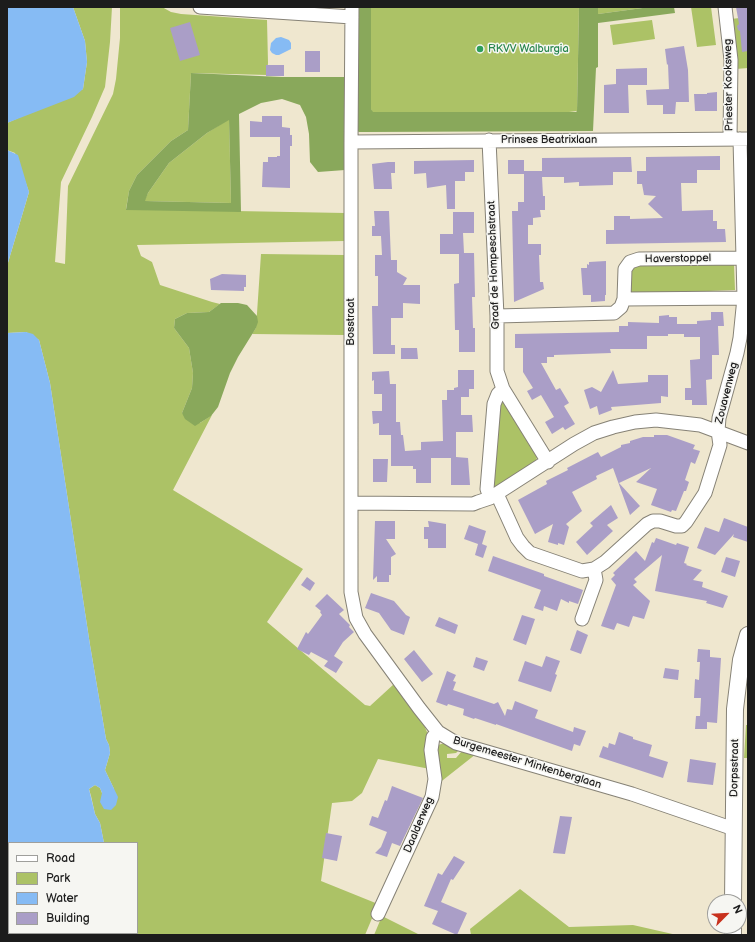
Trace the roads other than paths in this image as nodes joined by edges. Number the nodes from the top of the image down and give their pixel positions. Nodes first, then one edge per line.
1 (200, 7) edge
2 (725, 7) edge
3 (352, 12) edge
4 (739, 139) edge
5 (489, 140) junction
6 (351, 142) junction
7 (742, 258) junction
8 (744, 298) junction
9 (624, 299) junction
10 (497, 316) junction
11 (503, 389) junction
12 (718, 431) junction
13 (748, 443) edge
14 (548, 462) junction
15 (494, 496) junction
16 (351, 503) junction
17 (594, 569) junction
18 (582, 619) dead end
19 (365, 634) joint
20 (748, 635) edge
21 (438, 732) junction
22 (734, 829) junction
23 (733, 894) edge
24 (378, 914) dead end

1 - 3 street
2 - 4 street, Priester Kooksweg
3 - 6 street, Bosstraat
4 - 5 street, Prinses Beatrixlaan
4 - 7 street, Zouavenweg
5 - 6 street, Prinses Beatrixlaan
5 - 10 street, Graaf de Hompeschstraat
6 - 16 street, Bosstraat
7 - 8 street, Zouavenweg
7 - 9 street, Haverstoppel
8 - 9 street
8 - 12 street, Zouavenweg
9 - 10 street
10 - 11 street, Graaf de Hompeschstraat
11 - 14 street, Graaf de Hompeschstraat
11 - 15 street
12 - 13 street
12 - 14 street
12 - 17 street, Zouavenweg
14 - 15 street
15 - 16 street
15 - 17 street
16 - 19 street, Bosstraat
17 - 18 street
19 - 21 street, Burgemeester Minkenberglaan
20 - 22 street, Dorpsstraat
21 - 22 street, Burgemeester Minkenberglaan
21 - 24 street, Daalderweg
22 - 23 street, Dorpsstraat

